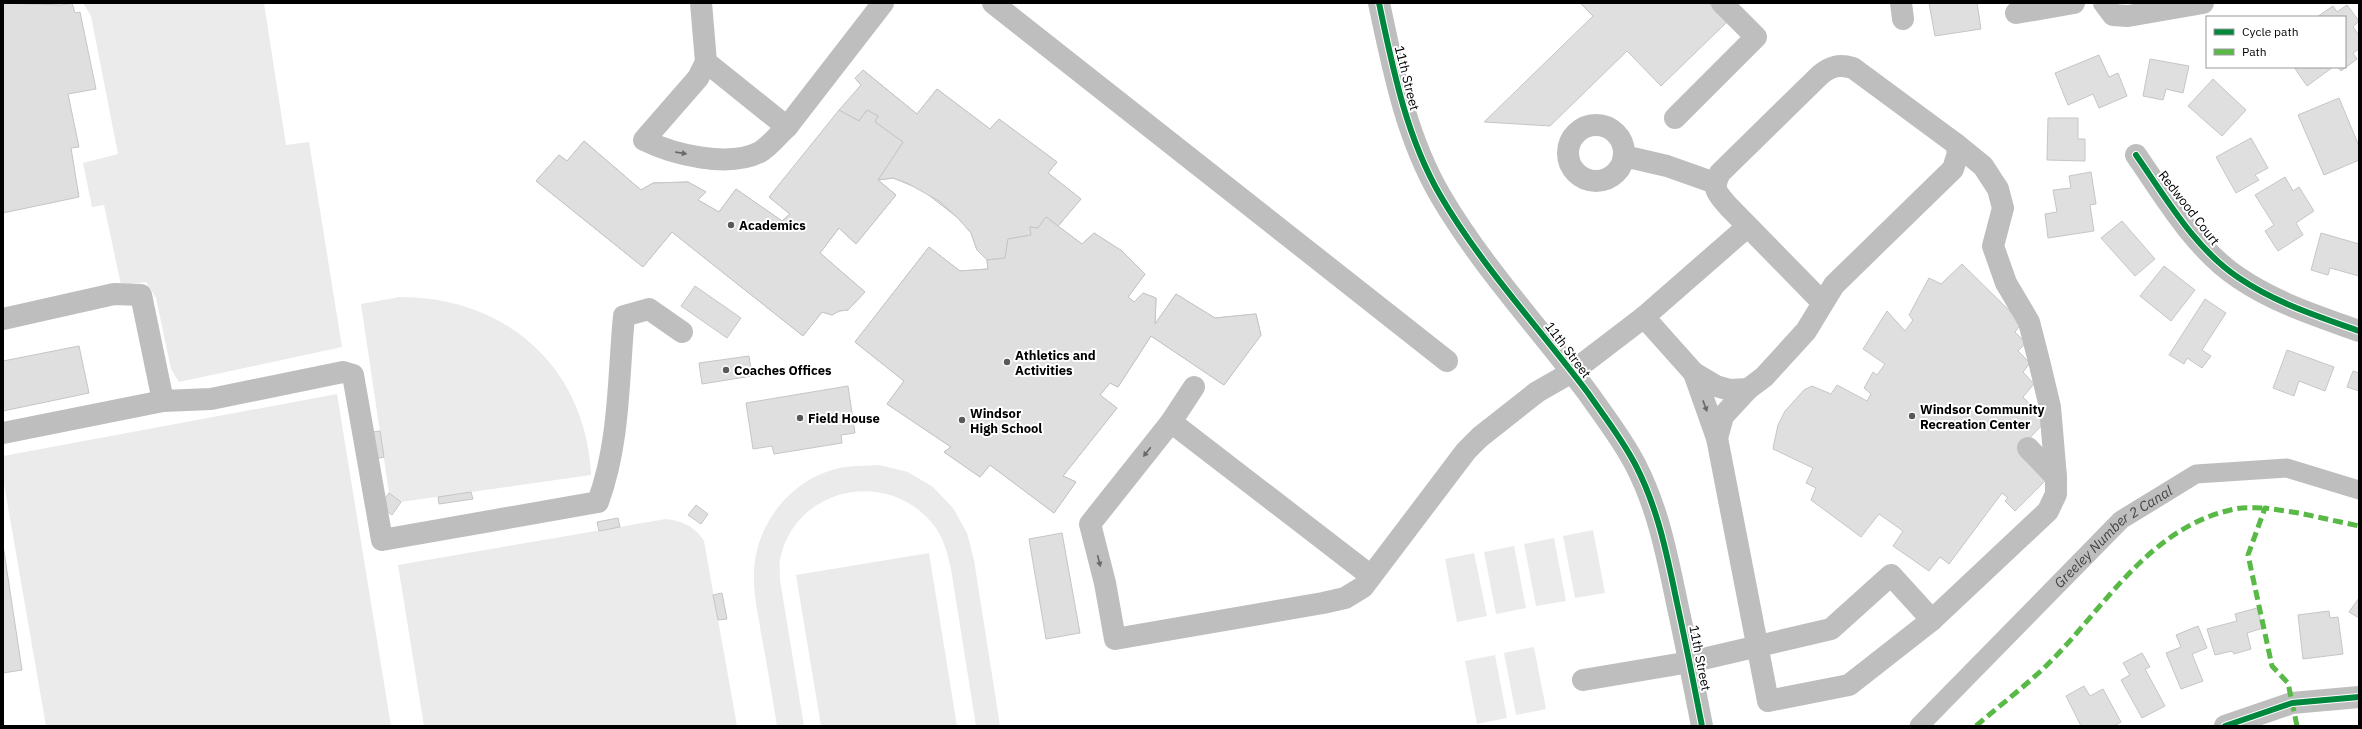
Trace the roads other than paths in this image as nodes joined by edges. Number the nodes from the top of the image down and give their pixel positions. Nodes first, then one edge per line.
1 (701, 3) edge
2 (883, 3) edge
3 (993, 3) edge
4 (1379, 3) edge
5 (1722, 3) edge
6 (2074, 3) edge
7 (2104, 3) edge
8 (2203, 3) edge
9 (2016, 13) dead end
10 (706, 62) junction
11 (1675, 118) dead end
12 (787, 127) junction
13 (1956, 144) junction
14 (2136, 155) dead end
15 (1624, 156) dead end
16 (1715, 183) junction
17 (1747, 227) junction
18 (1822, 302) junction
19 (1644, 317) junction
20 (3, 318) edge
21 (2359, 331) edge
22 (682, 332) dead end
23 (1448, 361) dead end
24 (1572, 372) junction
25 (1694, 373) junction
26 (1194, 387) dead end
27 (1748, 389) junction
28 (163, 400) junction
29 (1171, 422) junction
30 (3, 433) edge
31 (1717, 438) junction
32 (2028, 448) dead end
33 (2056, 477) junction
34 (1370, 576) junction
35 (1932, 620) junction
36 (1757, 646) junction
37 (1690, 662) junction
38 (1583, 680) dead end
39 (2359, 697) edge
40 (1702, 726) edge
41 (2225, 726) edge

1 - 10 street
2 - 12 street
3 - 23 street
4 - 24 street, 11th Street
5 - 11 street
6 - 9 street
7 - 8 street
10 - 12 street
10 -> 12 street
13 - 16 street
13 - 18 street
13 - 33 street
14 - 21 street, Redwood Court
15 - 16 street
16 - 17 street
17 - 18 street
17 - 19 street
18 - 27 street
19 - 24 street
19 - 25 street
20 - 28 street
22 - 28 street
24 - 34 street
24 - 37 street, 11th Street
25 - 27 street
25 -> 31 street
26 - 29 street
27 - 31 street
28 - 30 street
29 - 34 street
29 -> 34 street
31 - 36 street
32 - 33 street
33 - 35 street
35 - 36 street
35 - 36 street
36 - 37 street
37 - 38 street
37 - 40 street, 11th Street
39 - 41 street

